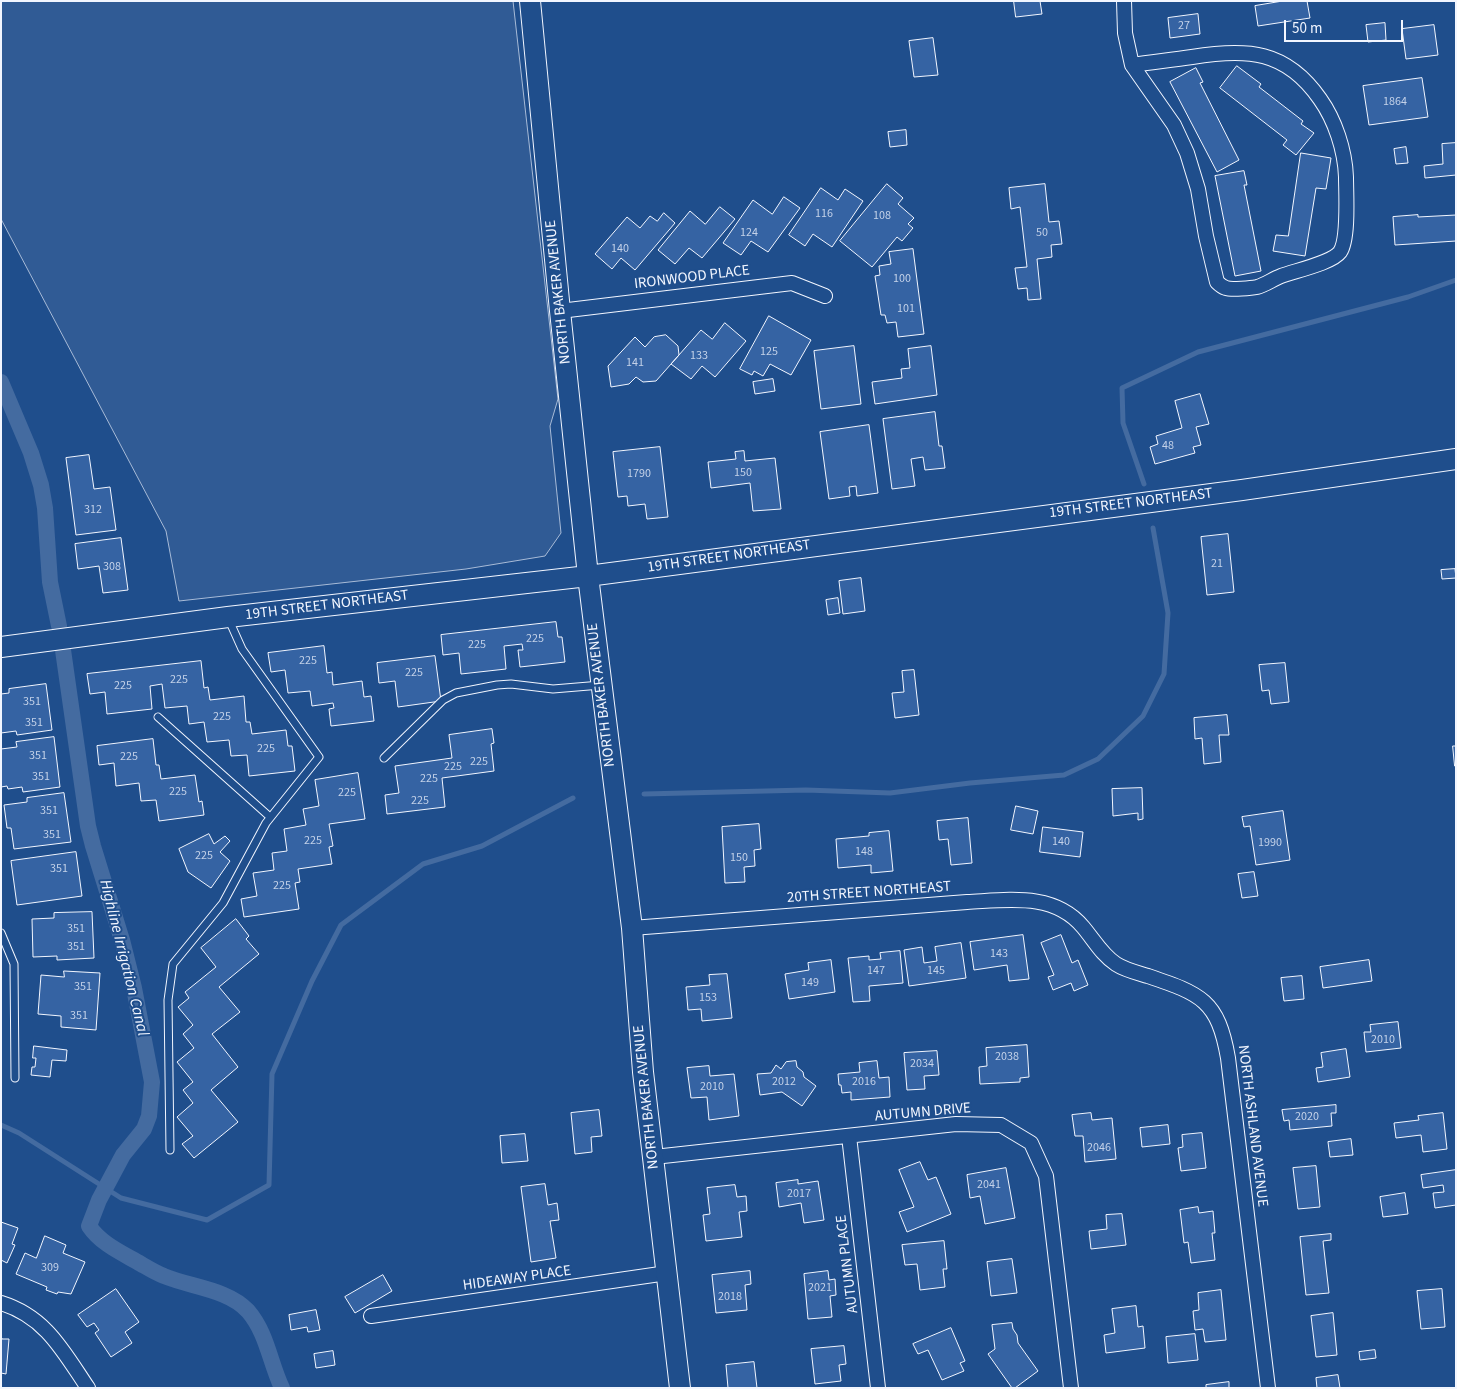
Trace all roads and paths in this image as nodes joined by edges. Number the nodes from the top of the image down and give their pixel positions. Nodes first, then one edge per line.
1 (530, 1) edge
2 (1124, 1) edge
3 (1132, 65) junction
4 (825, 296) dead end
5 (560, 311) junction
6 (1456, 459) edge
7 (588, 576) junction
8 (228, 618) junction
9 (1, 647) edge
10 (601, 685) junction
11 (158, 717) dead end
12 (384, 758) dead end
13 (270, 817) junction
14 (632, 928) junction
15 (1, 933) edge
16 (1094, 942) joint
17 (4, 950) edge
18 (15, 1078) dead end
19 (849, 1136) junction
20 (170, 1150) dead end
21 (654, 1157) junction
22 (667, 1273) junction
23 (1, 1303) edge
24 (371, 1316) dead end
25 (88, 1388) edge
26 (680, 1388) edge
27 (878, 1388) edge
28 (1070, 1388) edge
29 (1268, 1388) edge

1 - 5 street, NORTH BAKER AVENUE
2 - 3 street
3 - 3 street
4 - 5 street, IRONWOOD PLACE
5 - 7 street, NORTH BAKER AVENUE
6 - 7 street, 19TH STREET NORTHEAST
7 - 8 street, 19TH STREET NORTHEAST
7 - 10 street, NORTH BAKER AVENUE
8 - 9 street, 19TH STREET NORTHEAST
8 - 13 lane
10 - 12 lane
10 - 14 street, NORTH BAKER AVENUE
11 - 13 lane
13 - 20 lane
14 - 16 street, 20TH STREET NORTHEAST
14 - 21 street, NORTH BAKER AVENUE
15 - 17 lane
16 - 29 street, NORTH ASHLAND AVENUE
17 - 18 lane
19 - 21 street, AUTUMN DRIVE
19 - 27 street, AUTUMN PLACE
19 - 28 street, AUTUMN DRIVE
21 - 22 street, NORTH BAKER AVENUE
22 - 24 street, HIDEAWAY PLACE
22 - 26 street, NORTH BAKER AVENUE
23 - 25 street

